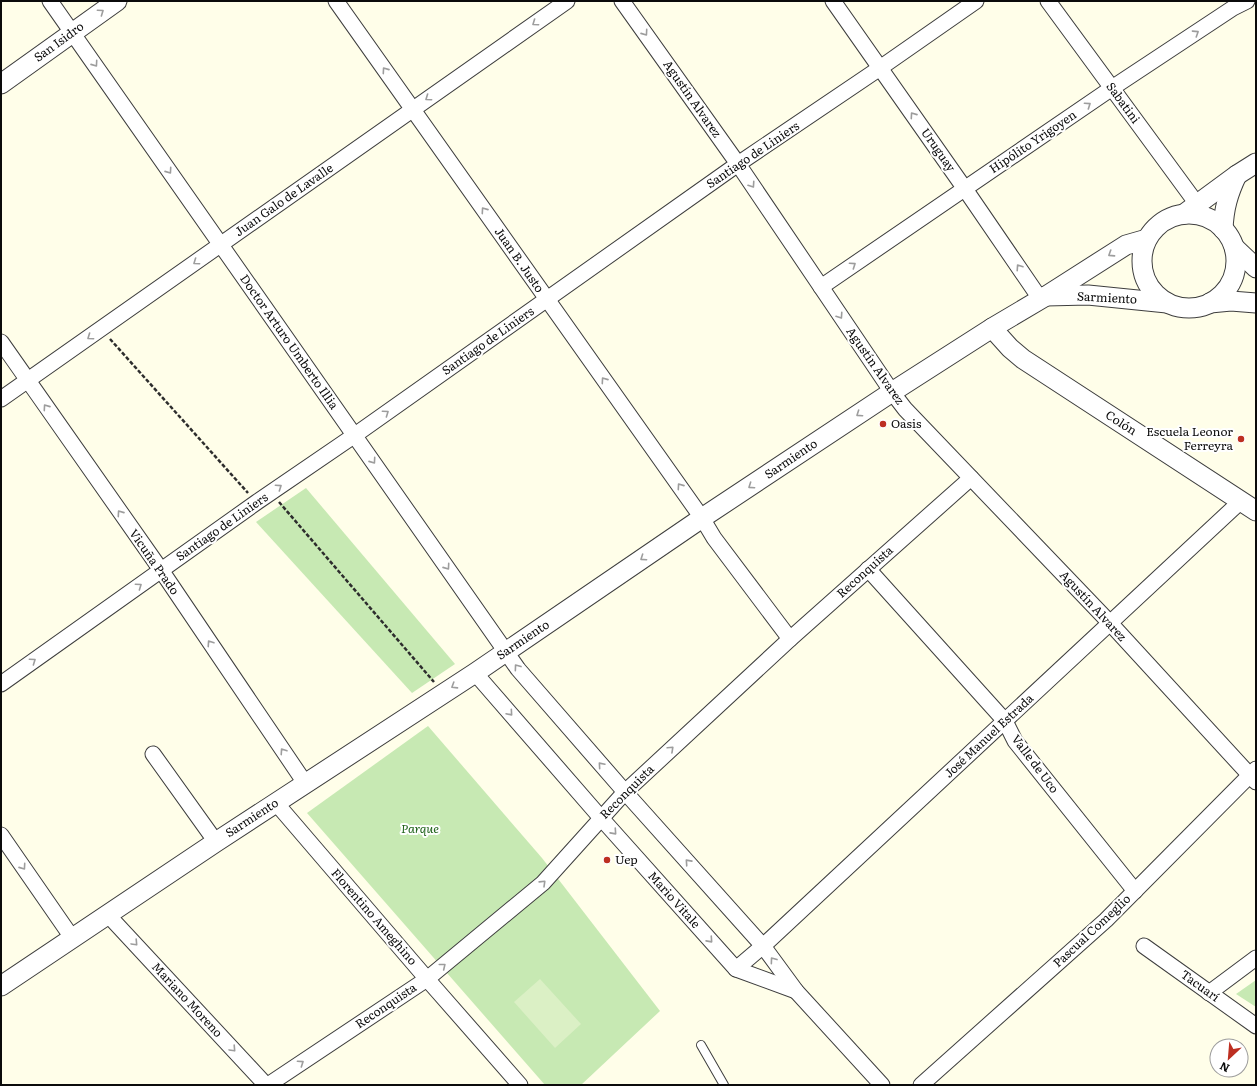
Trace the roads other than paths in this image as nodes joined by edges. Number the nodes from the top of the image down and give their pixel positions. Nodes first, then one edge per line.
1 (50, 1) edge
2 (117, 1) edge
3 (336, 1) edge
4 (566, 1) edge
5 (622, 1) edge
6 (833, 1) edge
7 (976, 1) edge
8 (1048, 1) edge
9 (1247, 1) edge
10 (73, 32) junction
11 (880, 68) junction
12 (1, 84) edge
13 (1112, 88) junction
14 (413, 109) junction
15 (1256, 163) edge
16 (738, 164) junction
17 (1236, 175) junction
18 (965, 189) junction
19 (1190, 209) junction
20 (1223, 229) junction
21 (1147, 239) junction
22 (221, 245) junction
23 (1234, 247) junction
24 (1256, 268) edge
25 (821, 286) junction
26 (1044, 298) junction
27 (547, 299) junction
28 (1167, 302) junction
29 (1210, 303) junction
30 (1256, 303) edge
31 (992, 328) junction
32 (1, 342) edge
33 (28, 380) junction
34 (892, 392) junction
35 (1, 399) edge
36 (355, 435) junction
37 (971, 478) junction
38 (1248, 506) edge
39 (702, 518) junction
40 (868, 569) junction
41 (160, 570) junction
42 (1110, 623) junction
43 (790, 639) junction
44 (506, 651) junction
45 (475, 673) junction
46 (1, 684) edge
47 (1005, 721) junction
48 (153, 754) dead end
49 (1254, 775) edge
50 (305, 783) junction
51 (625, 792) junction
52 (276, 802) junction
53 (601, 818) junction
54 (1, 835) edge
55 (216, 842) junction
56 (1135, 891) junction
57 (108, 914) junction
58 (73, 939) junction
59 (763, 946) junction
60 (1144, 946) dead end
61 (1256, 958) edge
62 (736, 969) junction
63 (427, 979) junction
64 (1, 986) edge
65 (796, 991) junction
66 (1209, 993) junction
67 (1256, 1026) edge
68 (701, 1045) dead end
69 (267, 1085) edge
70 (520, 1085) edge
71 (724, 1085) edge
72 (882, 1085) edge
73 (921, 1085) edge

1 - 10 street, Doctor Arturo Umberto Illia
10 -> 2 street, San Isidro
14 -> 3 street, Juan B. Justo
4 -> 14 street, Juan Galo de Lavalle
5 -> 16 street, Agustín Alvarez
6 - 11 street, Uruguay
7 - 11 street, Santiago de Liniers
8 - 13 street, Sabatini
13 -> 9 street, Hipólito Yrigoyen
10 - 12 street, San Isidro
10 -> 22 street, Doctor Arturo Umberto Illia
11 - 16 street, Santiago de Liniers
18 -> 11 street, Uruguay
18 -> 13 street, Hipólito Yrigoyen
13 - 19 street, Sabatini
14 - 22 street, Juan Galo de Lavalle
27 -> 14 street, Juan B. Justo
15 - 17 street
16 -> 25 street, Agustín Alvarez
16 - 27 street, Santiago de Liniers
17 - 19 street
17 - 20 street
25 -> 18 street, Hipólito Yrigoyen
26 -> 18 street, Uruguay
19 - 20 street
19 - 21 street
20 - 23 street
21 -> 26 street, Sarmiento
21 - 28 street
22 -> 33 street, Juan Galo de Lavalle
22 - 36 street, Doctor Arturo Umberto Illia
23 - 24 street
23 - 29 street
25 -> 34 street, Agustín Alvarez
26 - 28 street, Sarmiento
26 - 31 street, Sarmiento
36 -> 27 street, Santiago de Liniers
39 -> 27 street, Juan B. Justo
28 - 29 street
29 - 30 street
31 - 34 street, Sarmiento
31 - 38 street, Colón
32 - 33 street, Vicuña Prado
33 - 35 street, Juan Galo de Lavalle
41 -> 33 street, Vicuña Prado
34 - 37 street, Agustín Alvarez
34 -> 39 street, Sarmiento
41 -> 36 street, Santiago de Liniers
36 -> 44 street, Doctor Arturo Umberto Illia
37 - 40 street, Reconquista
37 - 42 street, Agustín Alvarez
38 - 42 street, José Manuel Estrada
39 - 43 street, Juan B. Justo
39 -> 44 street, Sarmiento
40 - 43 street, Reconquista
40 - 47 street, Valle de Uco
46 -> 41 street, Santiago de Liniers
50 -> 41 street, Vicuña Prado
42 - 47 street, José Manuel Estrada
42 - 49 street, Agustín Alvarez
51 -> 43 street, Reconquista
44 - 45 street, Sarmiento
51 -> 44 street, Mario Vitale
45 -> 50 street, Sarmiento
45 -> 53 street, Mario Vitale
47 - 56 street, Valle de Uco
47 - 59 street, José Manuel Estrada
48 - 55 street
49 - 56 street, Pascual Comeglio
50 - 52 street, Sarmiento
51 - 53 street, Reconquista
59 -> 51 street, Mario Vitale
52 - 55 street, Sarmiento
52 - 63 street, Florentino Ameghino
53 -> 62 street, Mario Vitale
63 -> 53 street, Reconquista
54 -> 58 street
55 - 57 street, Sarmiento
56 - 73 street, Pascual Comeglio
57 - 58 street, Sarmiento
57 -> 69 street, Mariano Moreno
58 - 64 street, Sarmiento
59 - 62 street, José Manuel Estrada
65 -> 59 street, Mario Vitale
60 - 66 street, Tacuarí
61 - 66 street
62 - 65 street, Mario Vitale
69 -> 63 street, Reconquista
63 - 70 street, Florentino Ameghino
65 - 72 street, Mario Vitale
66 - 67 street, Tacuarí
68 - 71 lane

